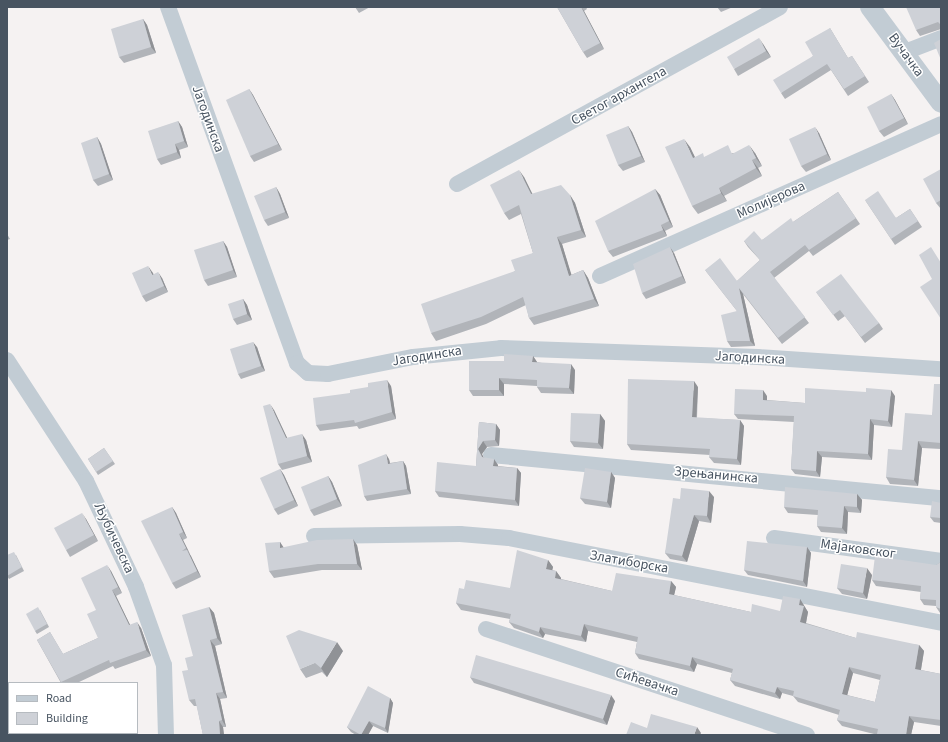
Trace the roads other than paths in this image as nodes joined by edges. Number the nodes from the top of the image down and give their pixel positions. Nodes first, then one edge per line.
1 (168, 7) edge
2 (780, 7) edge
3 (870, 7) edge
4 (941, 38) edge
5 (905, 52) junction
6 (941, 103) edge
7 (941, 124) edge
8 (457, 184) dead end
9 (600, 276) dead end
10 (7, 360) edge
11 (941, 369) edge
12 (491, 455) dead end
13 (941, 498) edge
14 (314, 536) dead end
15 (774, 538) dead end
16 (941, 561) edge
17 (941, 623) edge
18 (486, 630) dead end
19 (166, 735) edge
20 (807, 735) edge

1 - 11 street, Јагодинска
2 - 8 street, Светог архангела
3 - 5 street, Вучачка
4 - 5 street
5 - 6 street, Вучачка
7 - 9 street, Молијерова
10 - 19 street, Љубичевска
12 - 13 street, Зрењанинска
14 - 17 street, Златиборска
15 - 16 street, Мајаковског
18 - 20 street, Сићевачка

